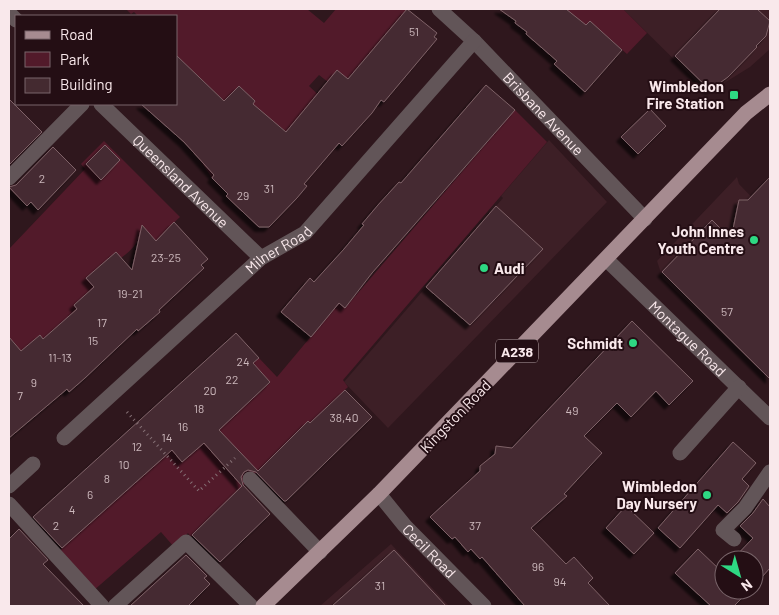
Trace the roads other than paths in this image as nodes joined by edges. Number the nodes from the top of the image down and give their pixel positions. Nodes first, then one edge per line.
1 (439, 9) edge
2 (474, 42) junction
3 (770, 94) edge
4 (81, 105) edge
5 (102, 105) edge
6 (9, 178) edge
7 (645, 219) junction
8 (261, 258) junction
9 (606, 259) junction
10 (739, 387) junction
11 (770, 418) edge
12 (64, 438) dead end
13 (680, 453) dead end
14 (33, 464) dead end
15 (770, 472) edge
16 (250, 479) dead end
17 (9, 486) edge
18 (379, 494) junction
19 (9, 504) edge
20 (734, 540) dead end
21 (320, 552) junction
22 (102, 606) edge
23 (115, 606) edge
24 (251, 606) edge
25 (263, 606) edge
26 (484, 606) edge

1 - 2 street, Brisbane Avenue
2 - 7 street, Brisbane Avenue
2 - 8 street, Milner Road
3 - 7 main road, Kingston Road / A238
4 - 6 street
5 - 8 street, Queensland Avenue
7 - 9 main road, Kingston Road / A238
8 - 12 street, Milner Road
9 - 10 street, Montague Road
9 - 18 main road, Kingston Road / A238
10 - 11 street, Montague Road
10 - 13 street
14 - 17 street
15 - 20 street
16 - 21 street
18 - 21 main road, Kingston Road / A238
18 - 26 street, Cecil Road
19 - 22 street
21 - 25 main road, Kingston Road / A238
23 - 24 street

